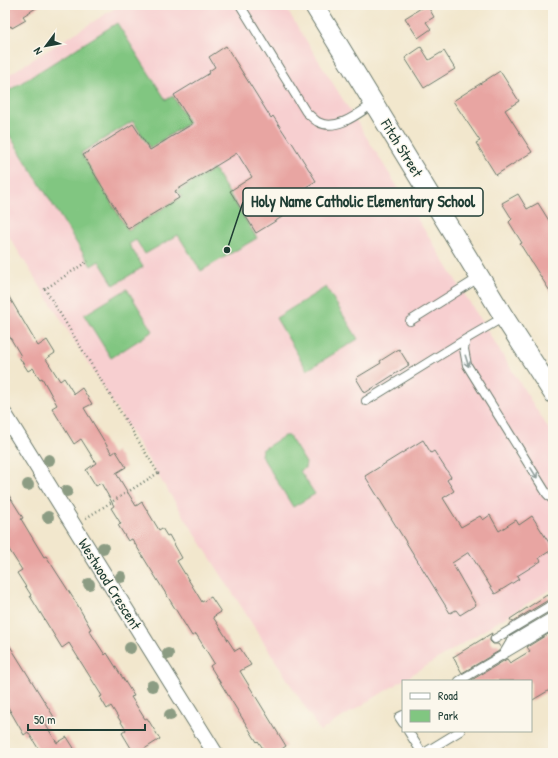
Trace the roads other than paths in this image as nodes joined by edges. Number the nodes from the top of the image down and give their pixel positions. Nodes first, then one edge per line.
1 (240, 5) edge
2 (314, 5) edge
3 (374, 103) junction
4 (481, 277) junction
5 (504, 317) junction
6 (410, 321) dead end
7 (466, 339) junction
8 (553, 393) edge
9 (366, 401) dead end
10 (5, 415) edge
11 (553, 500) edge
12 (553, 604) edge
13 (553, 616) edge
14 (553, 625) edge
15 (495, 639) dead end
16 (504, 654) junction
17 (461, 680) edge
18 (409, 732) edge
19 (458, 732) edge
20 (216, 753) edge
21 (423, 753) edge

1 - 3 lane
2 - 3 street, Fitch Street
3 - 4 street, Fitch Street
4 - 5 street, Fitch Street
4 - 6 lane
5 - 7 lane
5 - 8 street, Fitch Street
7 - 9 lane
7 -> 11 lane
10 - 20 street, Westwood Crescent
12 - 15 lane
13 - 16 lane
14 - 16 lane
16 - 17 lane
18 - 21 lane
19 - 21 lane

